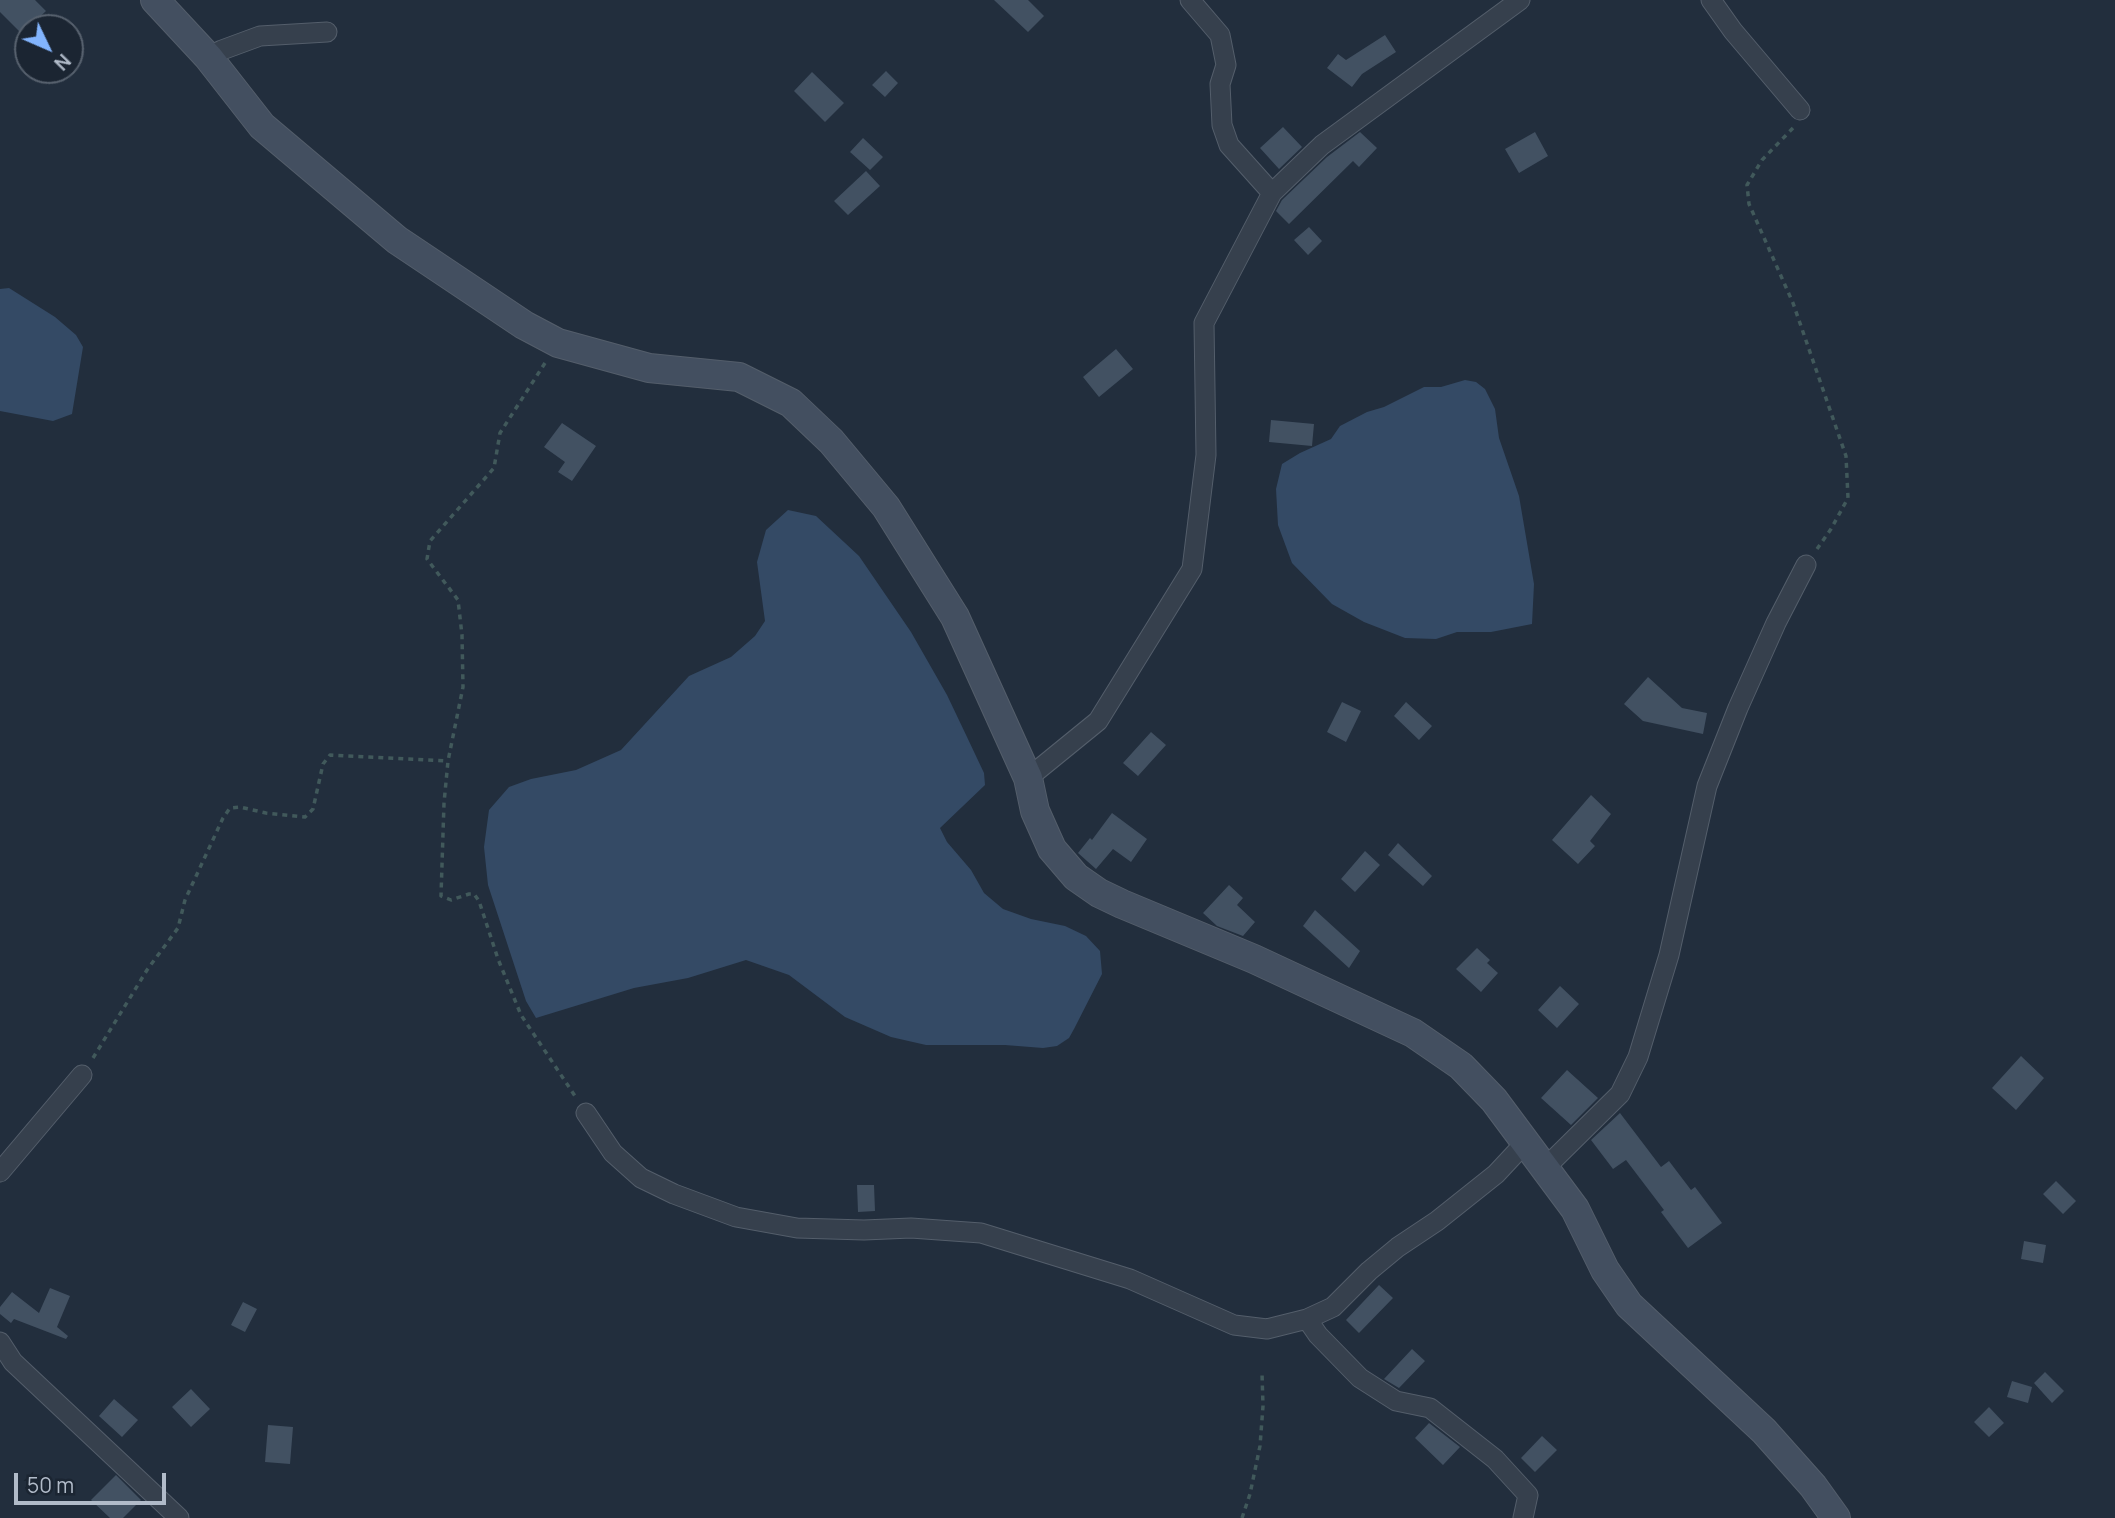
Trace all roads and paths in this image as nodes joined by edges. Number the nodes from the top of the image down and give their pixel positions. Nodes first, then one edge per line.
1 (155, 0) edge
2 (1190, 0) edge
3 (1520, 0) edge
4 (1711, 0) edge
5 (327, 32) dead end
6 (208, 57) junction
7 (1800, 110) joint
8 (1272, 193) junction
9 (558, 343) junction
10 (1806, 565) joint
11 (448, 761) junction
12 (1028, 778) junction
13 (82, 1075) joint
14 (586, 1113) joint
15 (1524, 1144) junction
16 (1545, 1168) junction
17 (0, 1172) edge
18 (1307, 1319) junction
19 (0, 1342) edge
20 (1262, 1373) dead end
21 (179, 1518) edge
22 (1242, 1518) edge
23 (1523, 1518) edge
24 (1836, 1518) edge

1 - 6 street
2 - 8 street
3 - 8 street
4 - 7 street
5 - 6 street
6 - 9 street
7 - 10 path
8 - 12 street
9 - 11 path
9 - 12 street
10 - 16 street
11 - 13 path
11 - 14 path
12 - 15 street
13 - 17 street
14 - 18 street
15 - 16 street
15 - 18 street
16 - 24 street
18 - 23 street
19 - 21 street
20 - 22 path

